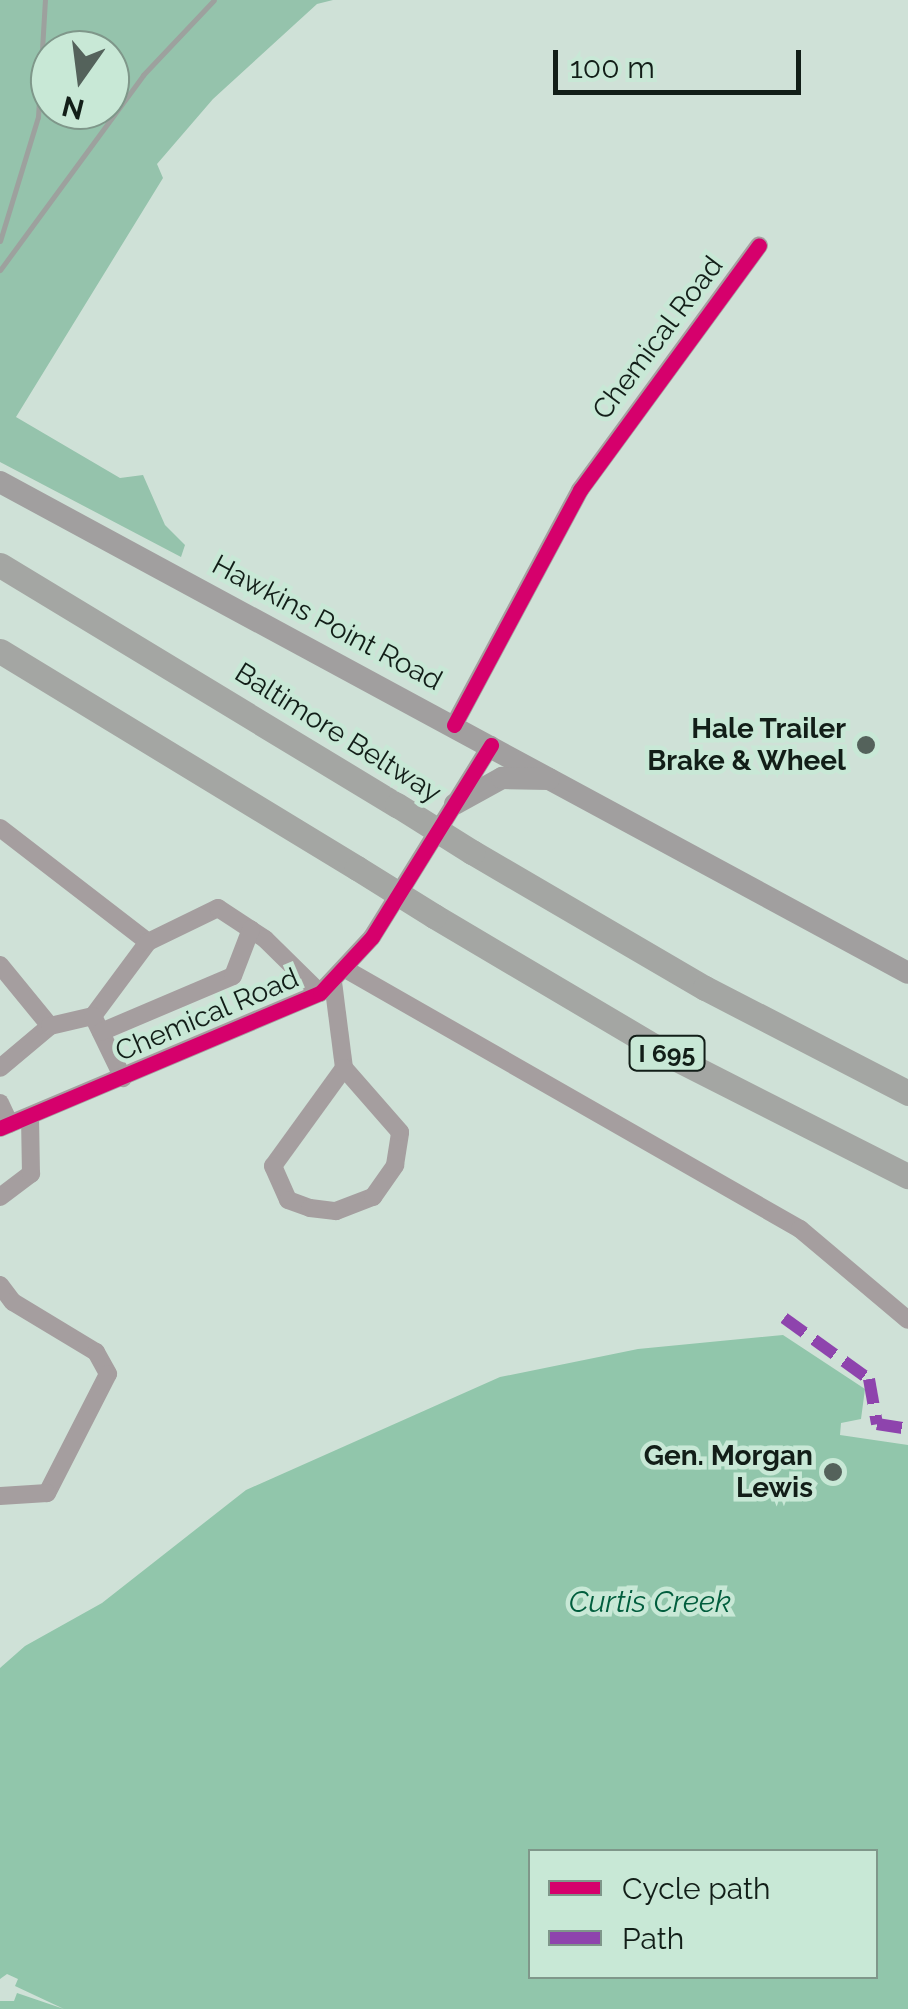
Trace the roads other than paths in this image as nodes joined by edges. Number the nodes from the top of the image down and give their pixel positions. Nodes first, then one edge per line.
1 (758, 245) dead end
2 (0, 482) edge
3 (0, 565) edge
4 (0, 651) edge
5 (454, 726) junction
6 (491, 745) junction
7 (552, 779) junction
8 (454, 804) junction
9 (0, 828) edge
10 (251, 929) junction
11 (148, 942) junction
12 (0, 965) edge
13 (898, 968) edge
14 (334, 982) junction
15 (908, 984) edge
16 (97, 1024) junction
17 (50, 1026) junction
18 (0, 1068) edge
19 (344, 1068) junction
20 (124, 1078) junction
21 (908, 1093) edge
22 (0, 1103) edge
23 (30, 1116) junction
24 (5, 1126) edge
25 (908, 1176) edge
26 (0, 1197) edge
27 (0, 1284) edge
28 (908, 1320) edge
29 (4, 1495) edge

1 - 5 street, Chemical Road
2 - 5 main road, Hawkins Point Road
3 - 21 highway, Baltimore Beltway / I 695, bridge
4 - 25 highway, I 695, bridge
5 - 6 main road, Hawkins Point Road
6 - 7 main road, Hawkins Point Road
6 - 8 street
7 - 8 main road
7 - 13 main road, Hawkins Point Road
8 - 14 street
9 - 11 street
10 - 11 street
10 - 14 street
10 - 16 street
11 - 16 street
12 - 17 street
13 - 15 main road, Hawkins Point Road
14 - 19 street
14 - 20 street, Chemical Road
14 - 28 street
16 - 17 street
16 - 20 street
17 - 18 street
19 - 19 street
20 - 23 street, Chemical Road
22 - 24 street
23 - 24 street, Chemical Road
23 - 26 street
27 - 29 street

